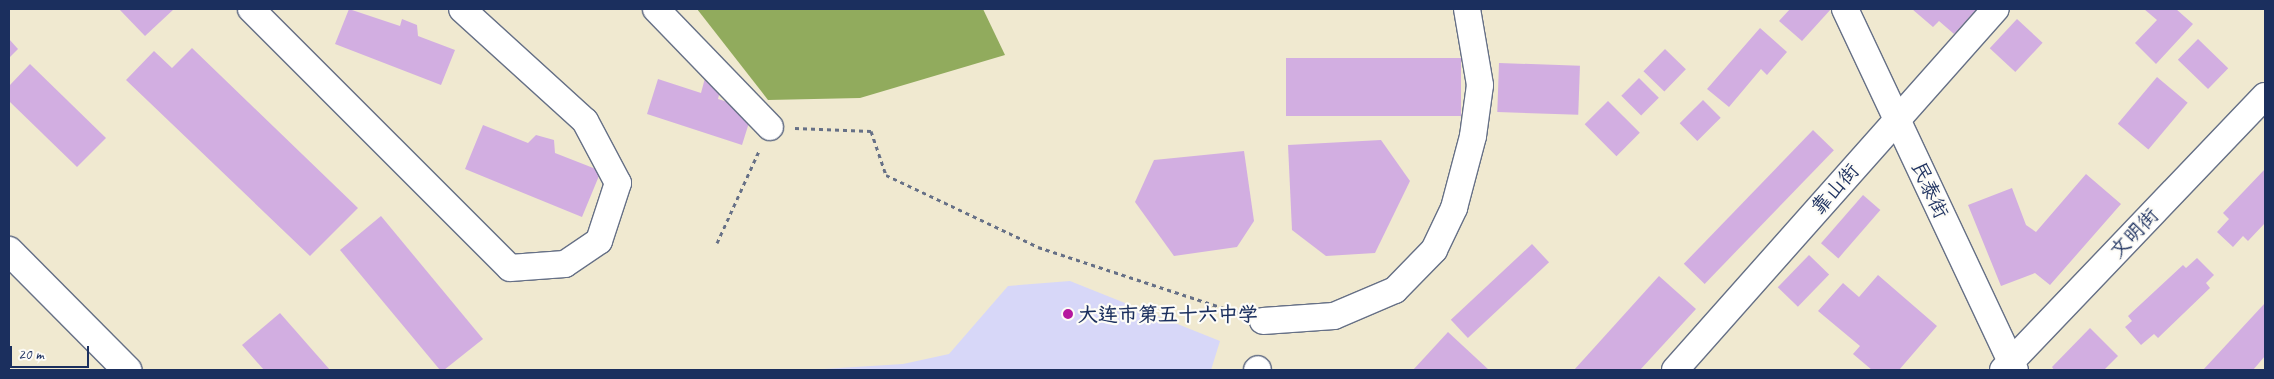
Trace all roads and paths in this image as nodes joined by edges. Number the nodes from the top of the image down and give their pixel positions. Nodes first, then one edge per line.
1 (251, 9) edge
2 (656, 9) edge
3 (1468, 9) edge
4 (1845, 9) edge
5 (1996, 9) edge
6 (472, 10) edge
7 (2265, 96) edge
8 (1897, 120) junction
9 (770, 128) junction
10 (717, 243) dead end
11 (9, 251) edge
12 (1263, 321) joint
13 (2010, 368) edge
14 (127, 370) edge
15 (1674, 370) edge

1 - 6 street
2 - 9 street
3 - 12 street
4 - 8 street, 民泰街
5 - 8 street, 靠山街
7 - 13 street, 文明街
8 - 13 street, 民泰街
8 - 15 street, 靠山街
9 - 10 path
9 - 12 path
11 - 14 main road

